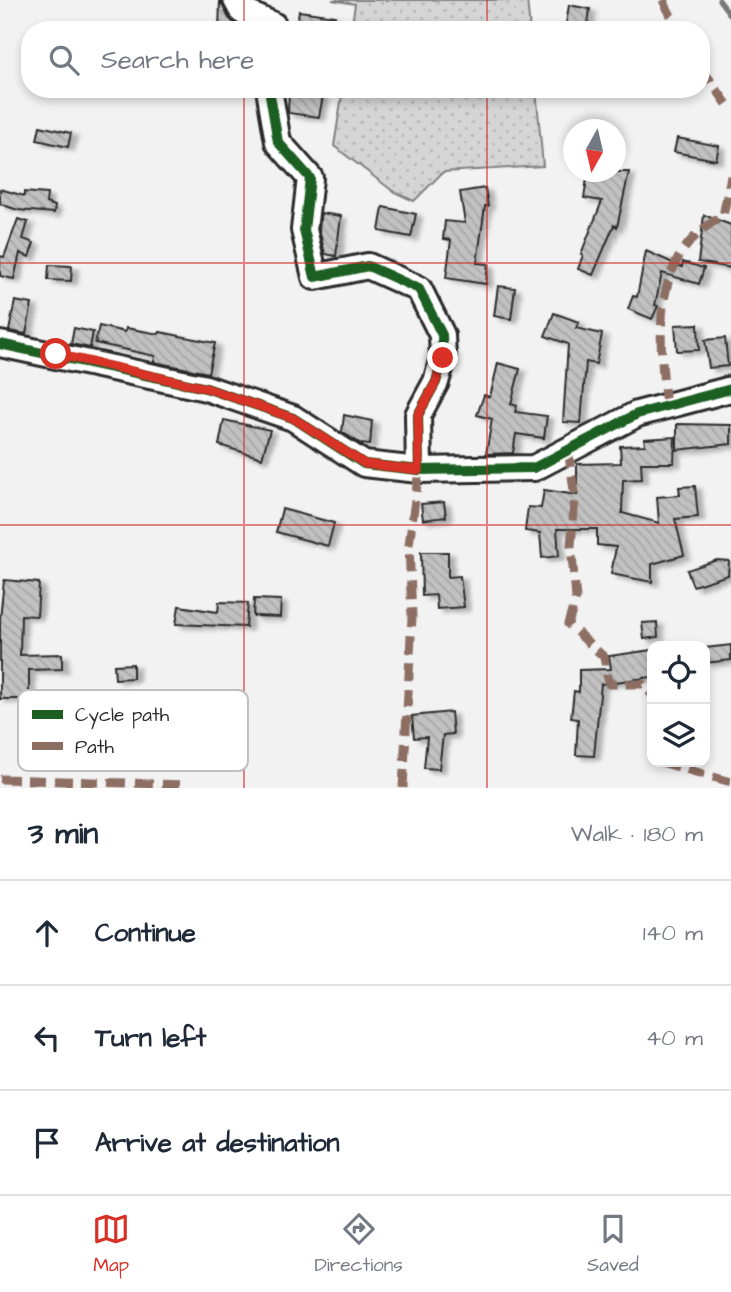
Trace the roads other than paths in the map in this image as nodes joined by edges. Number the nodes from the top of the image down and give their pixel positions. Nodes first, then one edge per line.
1 (236, 0) edge
2 (264, 21) edge
3 (271, 98) edge
4 (0, 344) edge
5 (731, 389) edge
6 (419, 470) junction

1 - 2 street
3 - 6 street
4 - 6 street
5 - 6 street

